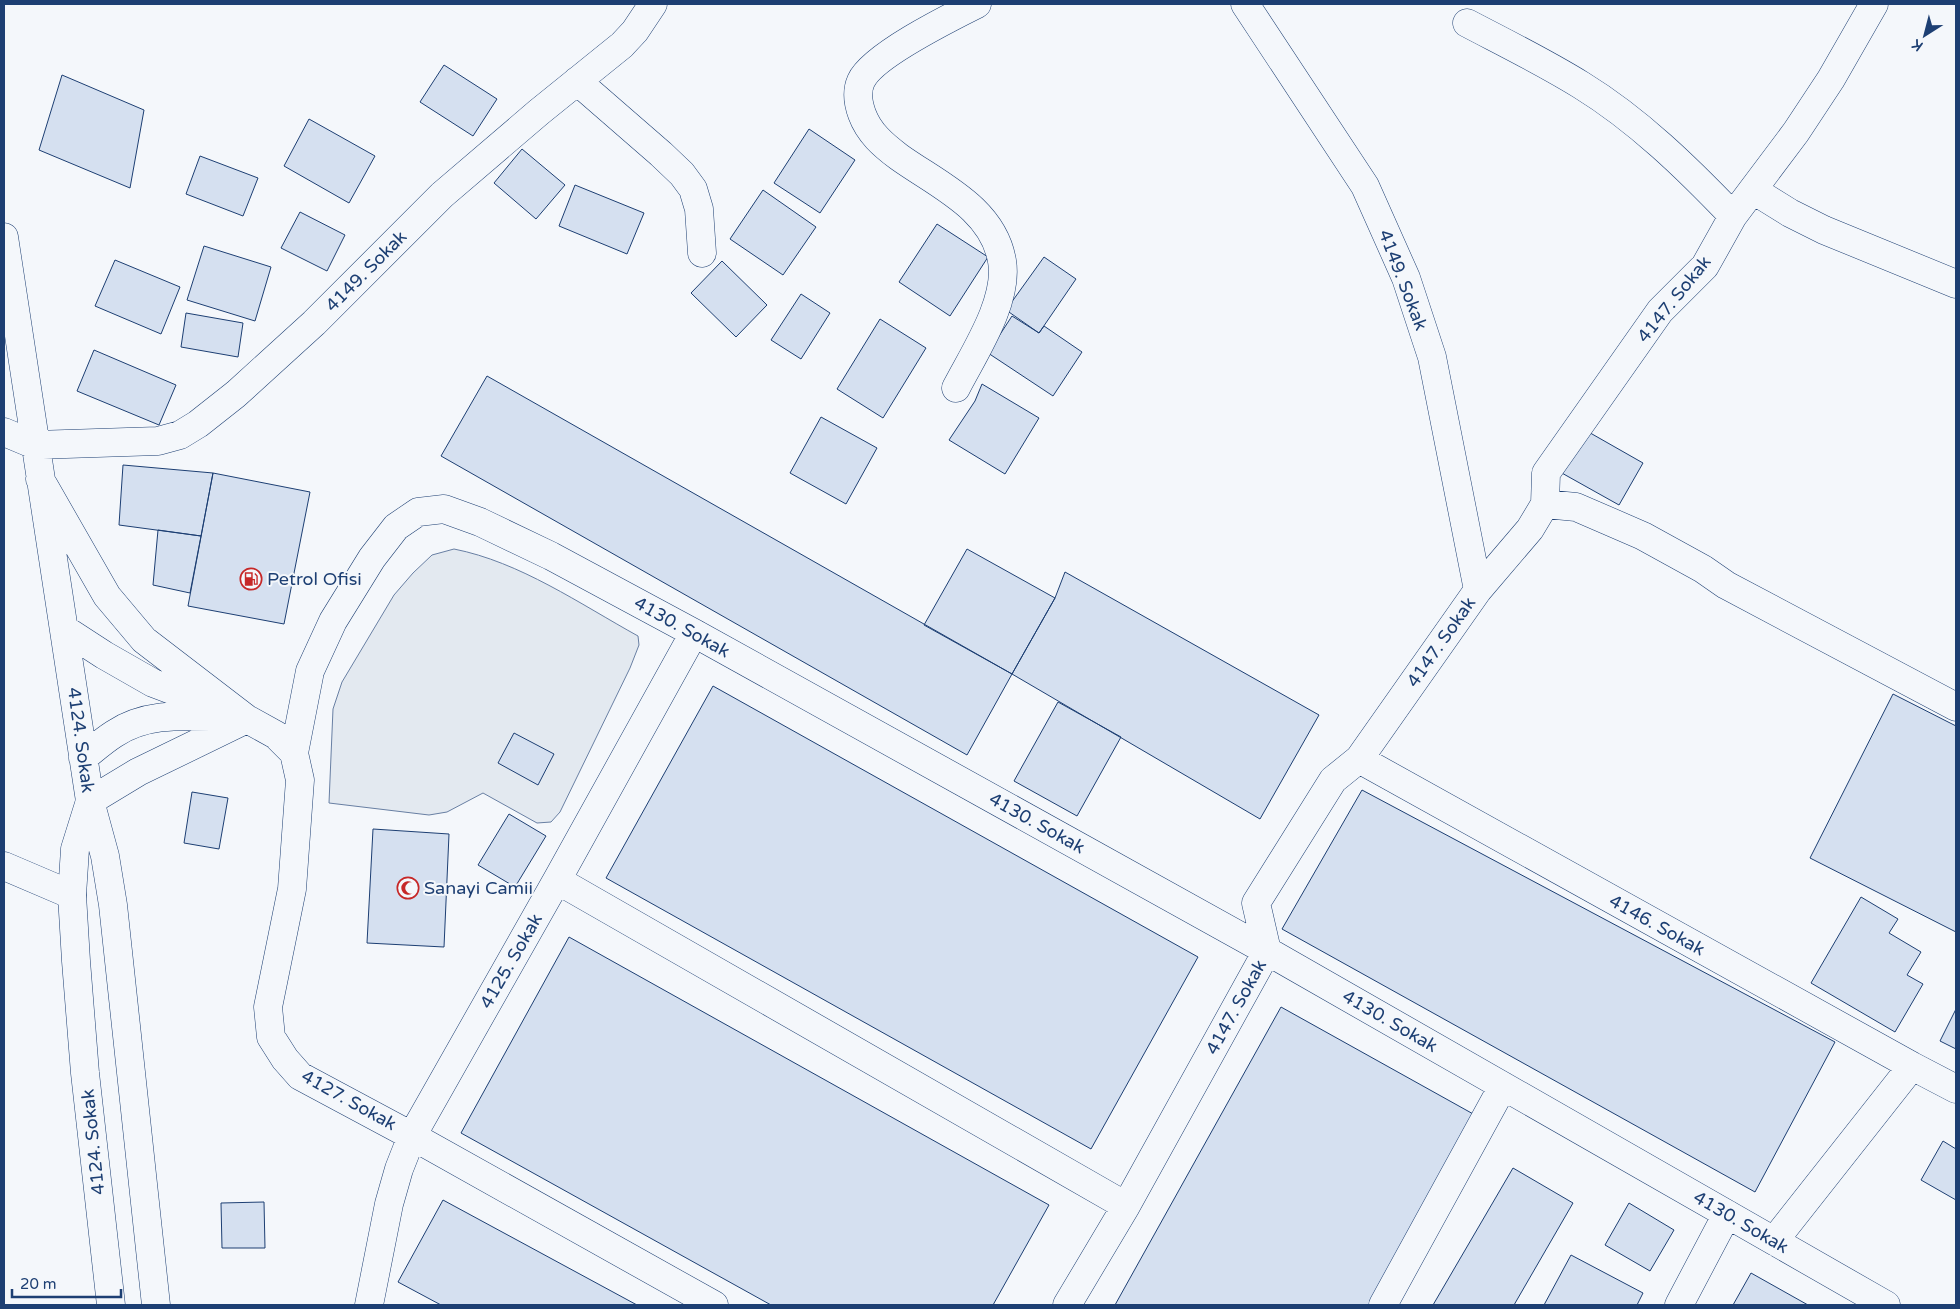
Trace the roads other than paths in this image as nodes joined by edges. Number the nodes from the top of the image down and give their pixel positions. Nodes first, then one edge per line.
1 (653, 4) edge
2 (977, 4) edge
3 (1245, 4) edge
4 (1874, 4) edge
5 (1467, 23) dead end
6 (577, 81) junction
7 (1752, 190) junction
8 (1733, 216) junction
9 (4, 237) edge
10 (702, 253) dead end
11 (1956, 284) edge
12 (956, 388) dead end
13 (4, 432) edge
14 (35, 445) junction
15 (40, 479) junction
16 (1545, 504) junction
17 (1478, 590) junction
18 (64, 629) junction
19 (694, 633) junction
20 (1956, 707) edge
21 (246, 719) junction
22 (294, 753) junction
23 (83, 758) junction
24 (1359, 759) junction
25 (90, 801) junction
26 (4, 866) edge
27 (557, 880) junction
28 (72, 894) junction
29 (1267, 951) junction
30 (1912, 1066) junction
31 (1503, 1086) junction
32 (1956, 1089) edge
33 (412, 1136) junction
34 (1126, 1206) junction
35 (1727, 1214) junction
36 (1774, 1241) junction
37 (111, 1305) edge
38 (156, 1305) edge
39 (369, 1305) edge
40 (714, 1305) edge
41 (1067, 1305) edge
42 (1383, 1305) edge
43 (1680, 1305) edge
44 (1886, 1305) edge

1 - 6 street, 4149. Sokak
2 - 12 street
3 - 17 street, 4149. Sokak
4 - 7 street, 4147. Sokak
5 - 8 street
6 - 10 street
6 - 14 street, 4149. Sokak
7 - 8 street, 4147. Sokak
7 - 11 street
8 - 16 street, 4147. Sokak
9 - 14 street, 4124. Sokak
13 - 14 street
14 - 15 street, 4124. Sokak
15 - 18 street, 4124. Sokak
15 - 21 street
16 - 17 street, 4147. Sokak
16 - 20 street
17 - 24 street, 4147. Sokak
18 - 21 street
18 - 23 street, 4124. Sokak
19 - 22 street, 4130. Sokak
19 - 27 street, 4125. Sokak
19 - 29 street, 4130. Sokak
21 - 22 street
21 - 23 street
21 - 25 street
22 - 33 street, 4127. Sokak
23 - 25 street, 4124. Sokak
24 - 29 street, 4147. Sokak
24 - 30 street, 4146. Sokak
25 - 28 street, 4124. Sokak
25 - 38 street
26 - 28 street
27 - 33 street, 4125. Sokak
27 - 34 street
28 - 37 street, 4124. Sokak
29 - 31 street, 4130. Sokak
29 - 34 street, 4147. Sokak
30 - 32 street, 4146. Sokak
30 - 36 street
31 - 35 street, 4130. Sokak
31 - 42 street
33 - 39 street, 4125. Sokak
33 - 40 street, 4127. Sokak
34 - 41 street, 4147. Sokak
35 - 36 street, 4130. Sokak
35 - 43 street
36 - 44 street, 4130. Sokak

